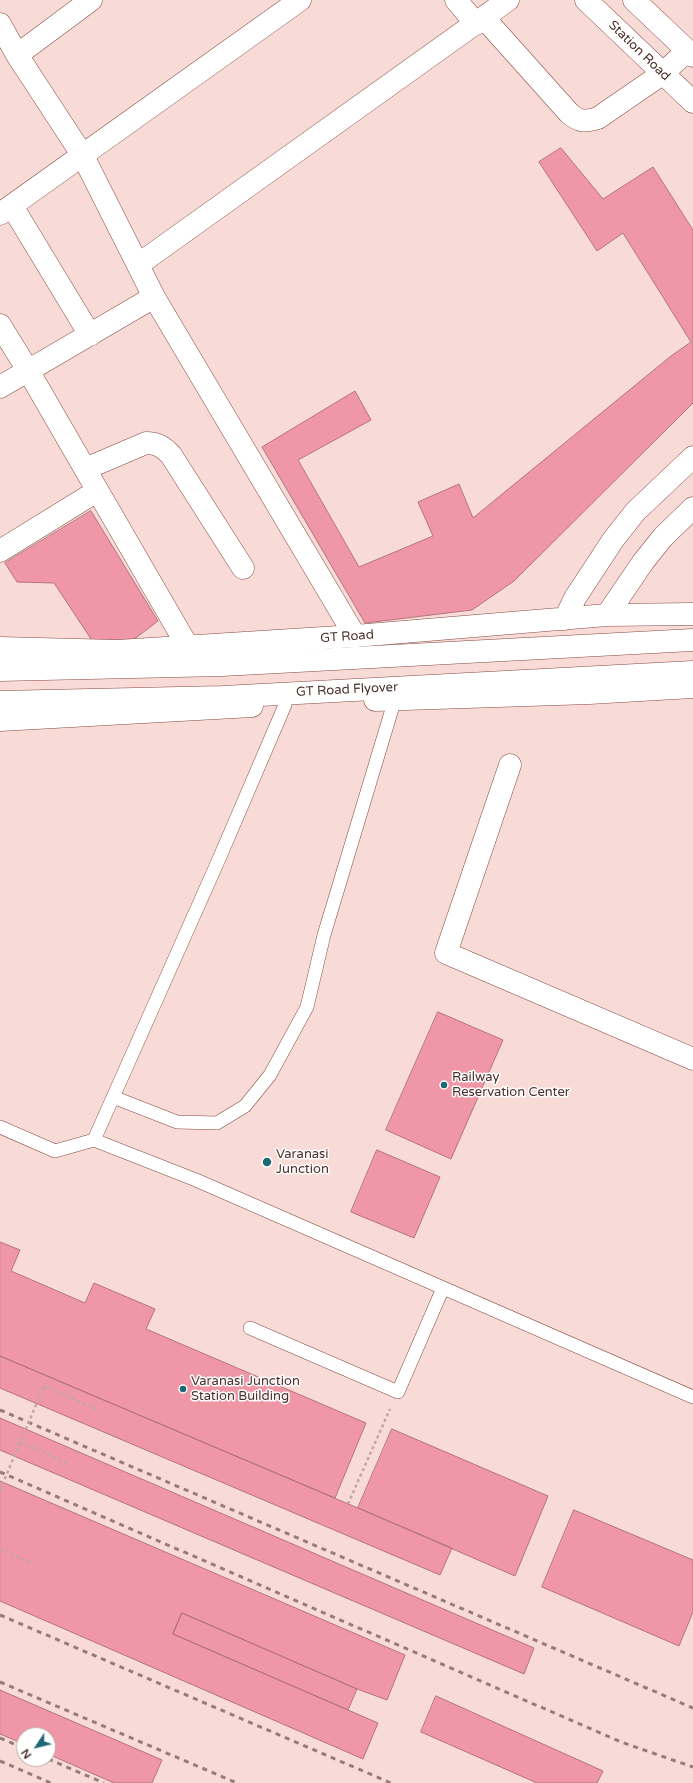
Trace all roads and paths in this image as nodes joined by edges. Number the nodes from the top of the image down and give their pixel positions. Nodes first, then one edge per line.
1 (91, 0) edge
2 (300, 0) edge
3 (456, 0) edge
4 (508, 0) edge
5 (586, 0) edge
6 (634, 0) edge
7 (480, 21) junction
8 (0, 24) edge
9 (690, 54) edge
10 (16, 55) junction
11 (662, 74) junction
12 (693, 102) edge
13 (83, 156) junction
14 (6, 210) edge
15 (138, 264) junction
16 (154, 298) junction
17 (0, 325) edge
18 (90, 335) junction
19 (29, 372) junction
20 (0, 387) edge
21 (693, 457) edge
22 (85, 469) junction
23 (97, 491) junction
24 (693, 508) edge
25 (0, 551) edge
26 (243, 568) dead end
27 (693, 614) edge
28 (607, 615) junction
29 (565, 619) junction
30 (355, 636) junction
31 (693, 640) edge
32 (188, 647) junction
33 (0, 648) edge
34 (0, 670) edge
35 (693, 672) edge
36 (693, 687) edge
37 (395, 699) junction
38 (0, 702) edge
39 (285, 704) junction
40 (0, 720) edge
41 (510, 765) dead end
42 (693, 1059) edge
43 (113, 1096) junction
44 (0, 1127) edge
45 (94, 1140) junction
46 (442, 1288) junction
47 (250, 1328) dead end
48 (398, 1392) junction
49 (693, 1397) edge
50 (96, 1409) dead end
51 (20, 1442) junction
52 (69, 1464) dead end
53 (0, 1490) edge
54 (348, 1504) dead end
55 (0, 1549) edge
56 (33, 1564) dead end

1 - 10 main road
2 - 13 main road
3 - 7 main road
4 - 7 main road
5 - 11 main road, Station Road
6 - 9 main road
7 - 11 main road
7 - 15 main road
8 - 10 main road
9 - 11 main road
10 - 13 main road
11 - 12 main road, Station Road
13 - 14 main road
13 - 15 main road
14 - 18 main road
15 - 16 main road
16 - 18 main road
16 - 30 main road
17 - 19 main road
18 - 19 main road
19 - 20 main road
19 - 22 main road
21 - 29 main road
22 - 23 main road
22 - 26 main road
23 - 25 main road
23 - 32 main road
24 - 28 main road
27 - 28 main road, GT Road
28 - 29 main road, GT Road
29 - 30 main road, GT Road
30 - 32 main road, GT Road
31 - 34 main road
32 - 33 main road, GT Road
35 - 38 main road, GT Road Flyover
36 - 37 main road
37 - 39 main road
37 - 43 lane
39 - 40 main road
39 - 43 lane
41 - 42 main road
43 - 45 lane
44 - 45 lane
45 - 46 lane
46 - 48 lane
46 - 49 lane
47 - 48 lane
48 - 54 path
50 - 51 path, bridge
51 - 52 path
51 - 53 path, bridge
55 - 56 path

